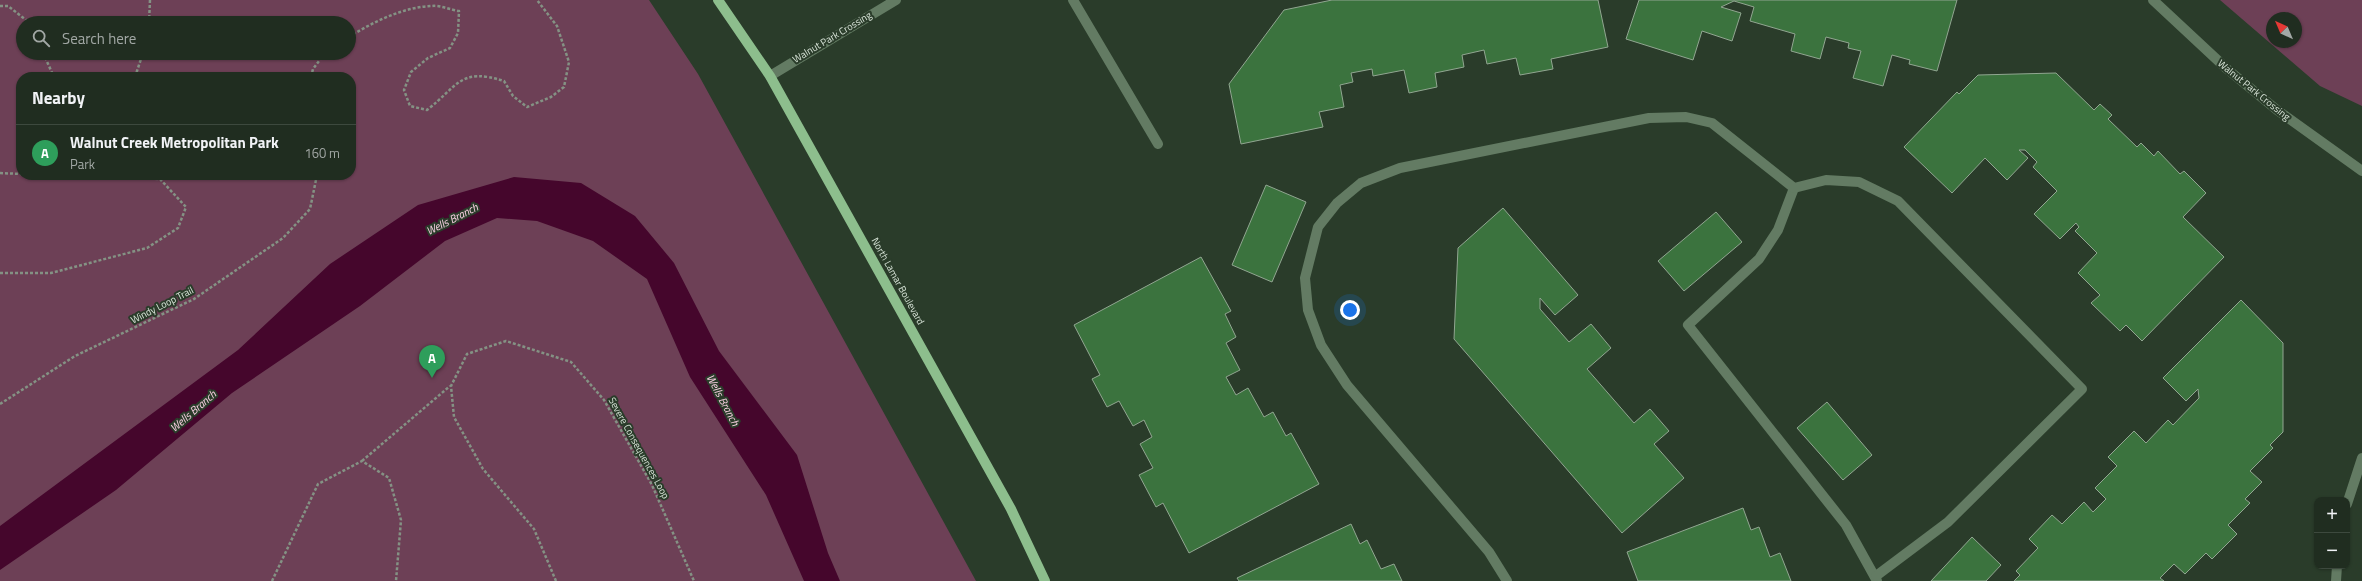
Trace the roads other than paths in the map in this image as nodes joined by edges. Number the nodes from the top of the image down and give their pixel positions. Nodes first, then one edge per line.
1 (718, 0) edge
2 (896, 0) edge
3 (1074, 0) edge
4 (2153, 0) edge
5 (770, 76) junction
6 (1158, 144) dead end
7 (2362, 171) edge
8 (1794, 188) junction
9 (2362, 458) edge
10 (2349, 497) edge
11 (2337, 569) edge
12 (1876, 579) edge
13 (1045, 581) edge
14 (1507, 581) edge
15 (2336, 581) edge

1 - 5 main road, North Lamar Boulevard
2 - 5 street, Walnut Park Crossing
3 - 6 street
4 - 7 street, Walnut Park Crossing
5 - 13 main road, North Lamar Boulevard
8 - 12 street
8 - 12 street
8 - 14 street
9 - 10 street
11 - 15 street

